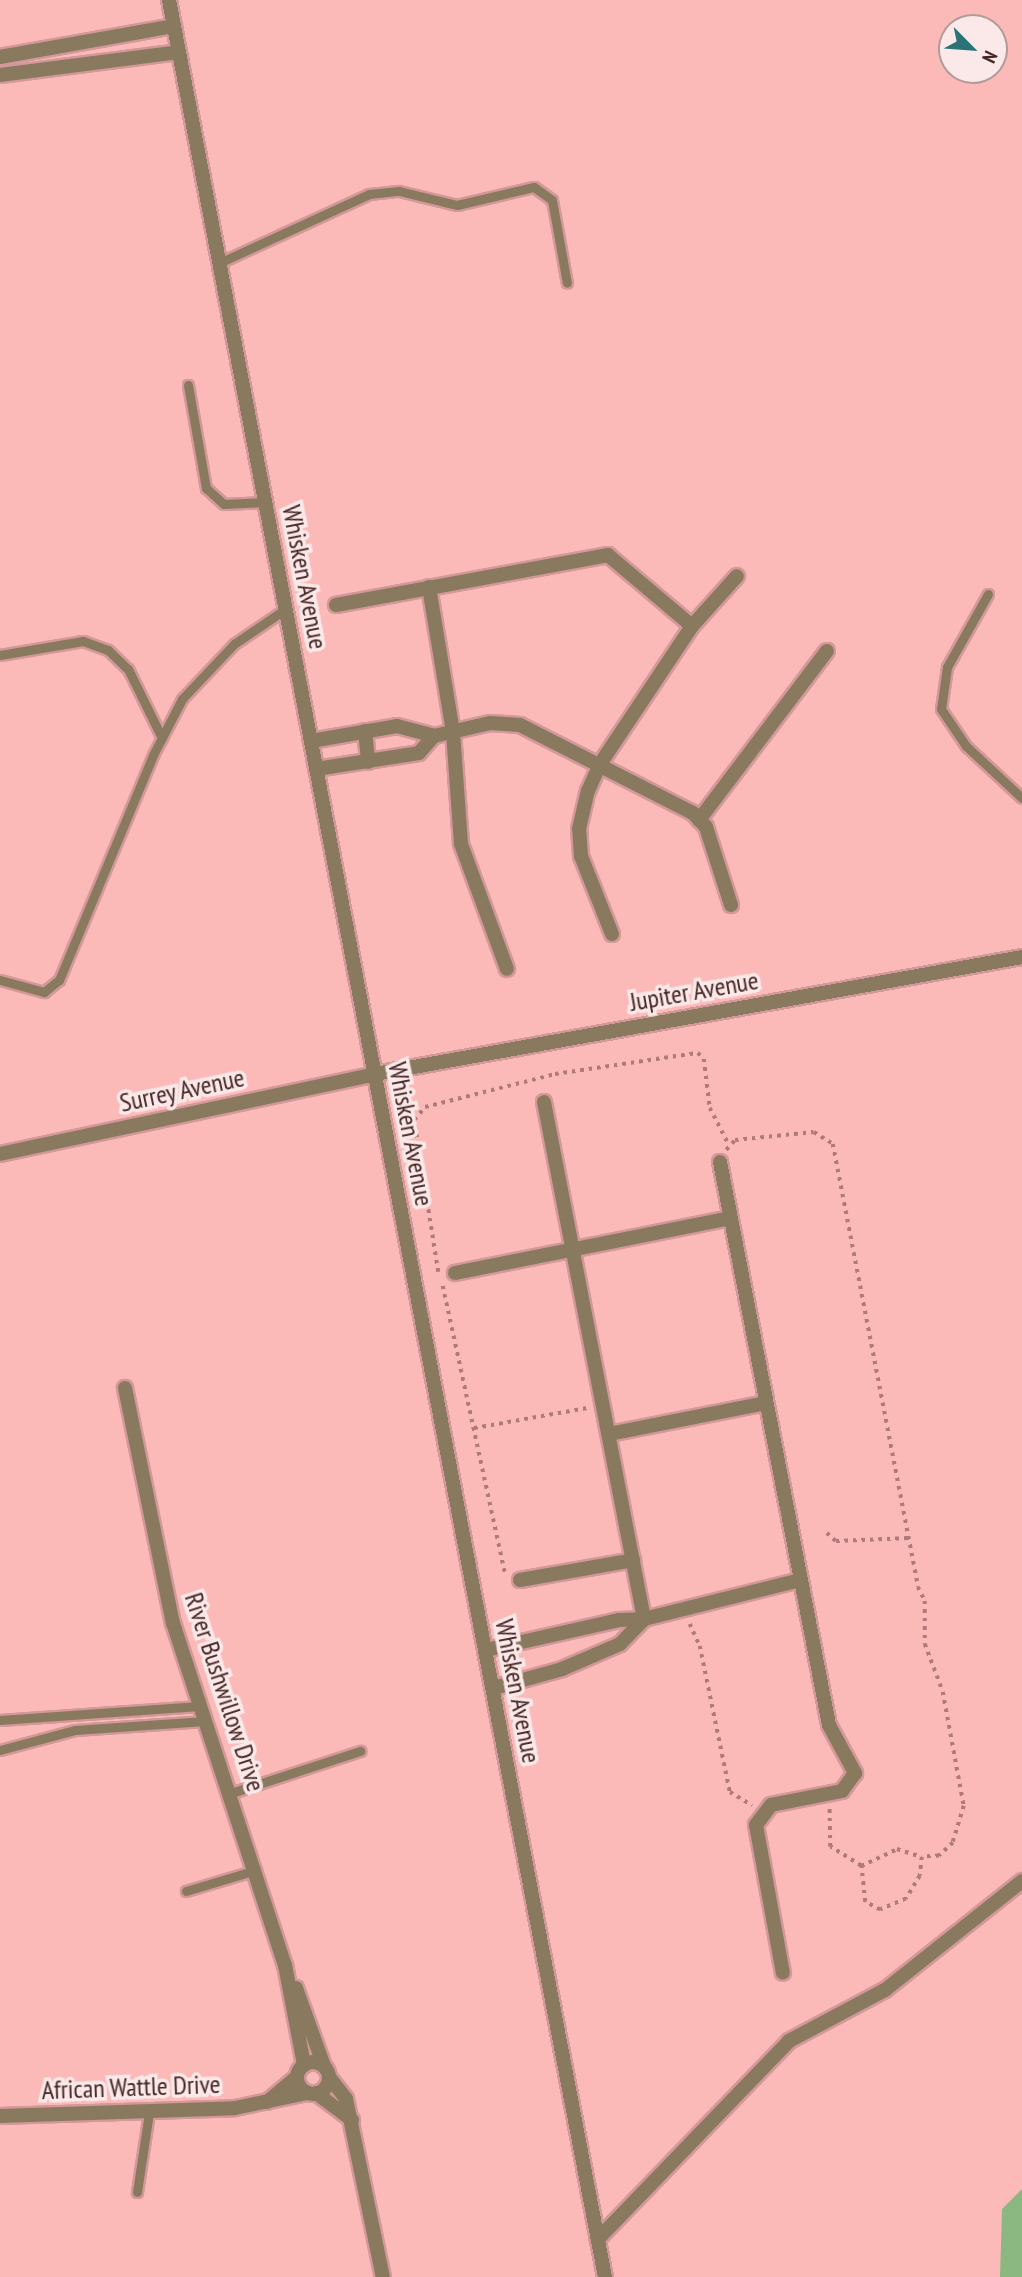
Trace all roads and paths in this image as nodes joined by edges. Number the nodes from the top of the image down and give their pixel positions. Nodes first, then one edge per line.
1 (169, 0) edge
2 (174, 26) junction
3 (179, 52) junction
4 (0, 57) edge
5 (0, 75) edge
6 (219, 263) junction
7 (567, 283) dead end
8 (188, 385) dead end
9 (265, 502) junction
10 (737, 576) dead end
11 (429, 587) junction
12 (988, 594) dead end
13 (336, 604) dead end
14 (287, 608) junction
15 (692, 626) junction
16 (827, 651) dead end
17 (0, 655) edge
18 (365, 731) junction
19 (453, 732) junction
20 (434, 736) junction
21 (162, 738) junction
22 (311, 741) junction
23 (368, 762) junction
24 (600, 764) junction
25 (316, 769) junction
26 (1022, 798) edge
27 (699, 820) junction
28 (731, 905) dead end
29 (611, 934) dead end
30 (1022, 957) edge
31 (507, 969) dead end
32 (0, 980) edge
33 (375, 1074) junction
34 (544, 1102) dead end
35 (729, 1145) junction
36 (0, 1154) edge
37 (720, 1162) joint
38 (731, 1218) junction
39 (572, 1249) junction
40 (455, 1273) dead end
41 (125, 1388) dead end
42 (766, 1404) junction
43 (603, 1405) junction
44 (474, 1428) junction
45 (609, 1434) junction
46 (827, 1533) dead end
47 (910, 1538) junction
48 (633, 1560) junction
49 (520, 1580) joint
50 (800, 1580) junction
51 (687, 1605) junction
52 (644, 1619) junction
53 (486, 1650) junction
54 (494, 1688) junction
55 (200, 1706) junction
56 (0, 1720) edge
57 (205, 1721) junction
58 (0, 1750) edge
59 (360, 1751) dead end
60 (231, 1793) junction
61 (828, 1796) junction
62 (765, 1809) junction
63 (922, 1857) junction
64 (861, 1866) junction
65 (256, 1870) junction
66 (1022, 1881) edge
67 (186, 1891) dead end
68 (285, 1965) junction
69 (783, 1973) dead end
70 (300, 2071) junction
71 (326, 2071) junction
72 (312, 2093) junction
73 (263, 2105) junction
74 (149, 2112) junction
75 (0, 2116) edge
76 (352, 2120) junction
77 (137, 2192) dead end
78 (598, 2239) junction
79 (383, 2277) edge
80 (605, 2277) edge

1 - 2 street, Whisken Avenue
2 - 3 street, Whisken Avenue
2 - 4 street
3 - 5 street
3 - 6 street, Whisken Avenue
6 - 7 lane
6 - 9 street, Whisken Avenue
8 - 9 lane
9 - 14 street, Whisken Avenue
10 - 15 street
11 - 13 street
11 - 15 street
11 - 19 street
12 - 26 lane
14 - 21 lane
14 - 22 street, Whisken Avenue
15 - 24 street
16 - 27 street
17 - 21 lane
18 - 20 street
18 - 22 street
18 - 23 street
19 - 20 street
19 - 24 street
19 - 31 street
20 - 23 street
21 - 32 lane
22 - 25 street, Whisken Avenue
23 - 25 street
24 - 27 street
24 - 29 street
25 - 33 street, Whisken Avenue
27 - 28 street
30 - 33 street, Jupiter Avenue
33 - 36 street, Surrey Avenue
33 - 53 street, Whisken Avenue
34 - 39 street
35 - 37 path
35 - 44 path
35 - 47 path
37 - 38 street
38 - 39 street
38 - 42 street
39 - 40 street
39 - 43 street
41 - 55 street, River Bushwillow Drive
42 - 45 street
42 - 50 street
43 - 44 path
43 - 45 street
44 - 49 path
45 - 48 street
46 - 47 path
47 - 63 path
48 - 49 street
48 - 52 street
50 - 51 street
50 - 61 street
51 - 52 street
51 - 62 path
52 - 53 street
52 - 54 street
53 - 54 street, Whisken Avenue
54 - 78 street, Whisken Avenue
55 - 56 lane
55 - 57 street, River Bushwillow Drive
57 - 58 lane
57 - 60 street, River Bushwillow Drive
59 - 60 lane
60 - 65 street, River Bushwillow Drive
61 - 62 street
61 - 64 path
62 - 69 street
63 - 64 path
63 - 64 path
65 - 67 lane
65 - 68 street, River Bushwillow Drive
66 - 78 street
68 - 70 street, River Bushwillow Drive
68 - 71 street, River Bushwillow Drive
70 - 71 street
70 - 72 street
70 - 73 street
71 - 72 street
71 - 76 street, River Bushwillow Drive
72 - 73 street, African Wattle Drive
72 - 76 street
73 - 74 street, African Wattle Drive
74 - 75 street, African Wattle Drive
74 - 77 lane
76 - 79 street, River Bushwillow Drive
78 - 80 street, Whisken Avenue

